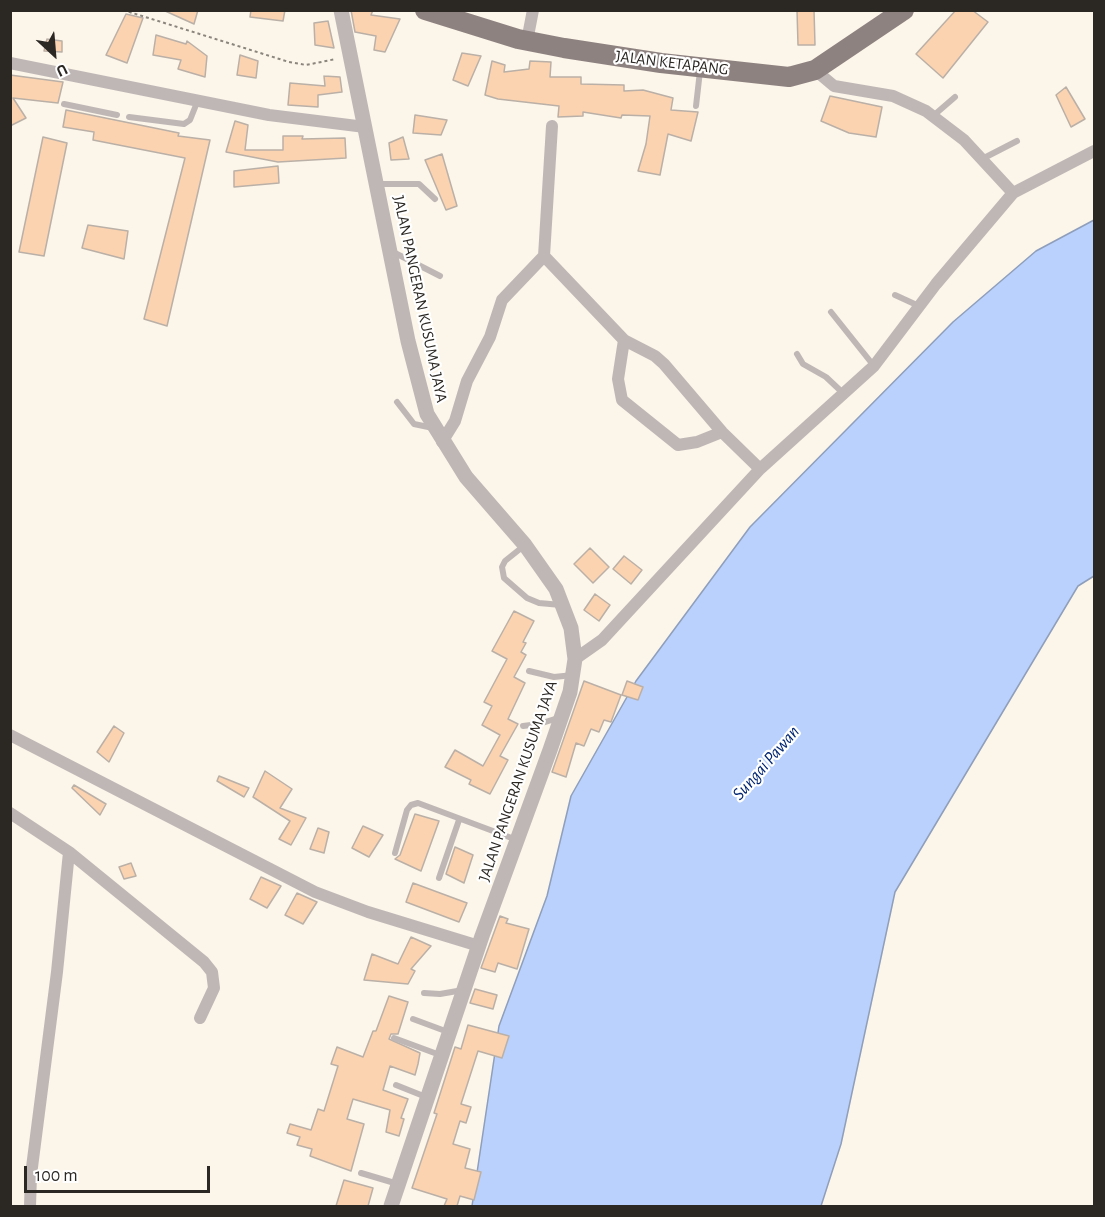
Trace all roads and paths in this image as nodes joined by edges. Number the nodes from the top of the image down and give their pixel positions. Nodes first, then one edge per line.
1 (123, 10) edge
2 (341, 10) edge
3 (425, 10) edge
4 (533, 10) edge
5 (904, 10) edge
6 (527, 41) junction
7 (349, 52) junction
8 (10, 63) edge
9 (701, 68) junction
10 (815, 70) junction
11 (955, 97) dead end
12 (198, 100) junction
13 (64, 104) dead end
14 (696, 106) dead end
15 (117, 115) dead end
16 (933, 116) junction
17 (129, 117) dead end
18 (552, 126) dead end
19 (365, 127) junction
20 (1017, 141) dead end
21 (1095, 152) edge
22 (982, 159) junction
23 (377, 184) junction
24 (1014, 193) junction
25 (435, 199) dead end
26 (390, 250) junction
27 (544, 256) junction
28 (440, 276) dead end
29 (895, 295) dead end
30 (920, 306) junction
31 (831, 312) dead end
32 (624, 340) junction
33 (797, 354) dead end
34 (874, 366) junction
35 (844, 394) junction
36 (397, 402) dead end
37 (722, 432) junction
38 (438, 435) junction
39 (760, 470) junction
40 (525, 545) junction
41 (564, 606) junction
42 (575, 658) junction
43 (529, 671) dead end
44 (574, 675) junction
45 (562, 716) junction
46 (523, 726) dead end
47 (10, 735) edge
48 (10, 813) edge
49 (459, 820) junction
50 (517, 841) junction
51 (69, 852) junction
52 (395, 853) dead end
53 (439, 878) dead end
54 (479, 946) junction
55 (464, 990) junction
56 (424, 993) dead end
57 (200, 1018) dead end
58 (413, 1019) dead end
59 (449, 1033) junction
60 (394, 1038) dead end
61 (441, 1055) junction
62 (396, 1085) dead end
63 (426, 1097) junction
64 (361, 1173) dead end
65 (398, 1184) junction
66 (30, 1206) edge
67 (392, 1206) edge

1 - 7 path
2 - 7 street, JALAN PANGERAN KUSUMA JAYA
3 - 6 main road, JALAN KETAPANG
4 - 6 street
5 - 10 main road, JALAN KETAPANG
6 - 9 main road, JALAN KETAPANG
7 - 19 street, JALAN PANGERAN KUSUMA JAYA
8 - 12 street
9 - 10 main road, JALAN KETAPANG
9 - 14 lane
10 - 16 street
11 - 16 lane
12 - 17 lane
12 - 19 street
13 - 15 lane
16 - 22 street
18 - 27 street
19 - 23 street, JALAN PANGERAN KUSUMA JAYA
20 - 22 lane
21 - 24 street
22 - 24 street
23 - 25 lane
23 - 26 street, JALAN PANGERAN KUSUMA JAYA
24 - 30 street
26 - 28 lane
26 - 38 street, JALAN PANGERAN KUSUMA JAYA
27 - 32 street
27 - 38 street
29 - 30 lane
30 - 34 street
31 - 34 lane
32 - 37 street
32 - 37 street
33 - 35 lane
34 - 35 street
35 - 39 street
36 - 38 lane
37 - 39 street
38 - 40 street, JALAN PANGERAN KUSUMA JAYA
39 - 42 street
40 - 41 street, JALAN PANGERAN KUSUMA JAYA
40 - 41 lane
41 - 42 street, JALAN PANGERAN KUSUMA JAYA
42 - 44 street, JALAN PANGERAN KUSUMA JAYA
43 - 44 lane
44 - 45 street, JALAN PANGERAN KUSUMA JAYA
45 - 46 lane
45 - 50 street, JALAN PANGERAN KUSUMA JAYA
47 - 54 street
48 - 51 street
49 - 50 lane
49 - 52 lane
49 - 53 lane
50 - 54 street, JALAN PANGERAN KUSUMA JAYA
51 - 57 street
51 - 66 street
54 - 55 street, JALAN PANGERAN KUSUMA JAYA
55 - 56 lane
55 - 59 street, JALAN PANGERAN KUSUMA JAYA
58 - 59 lane
59 - 61 street, JALAN PANGERAN KUSUMA JAYA
60 - 61 lane
61 - 63 street, JALAN PANGERAN KUSUMA JAYA
62 - 63 lane
63 - 65 street, JALAN PANGERAN KUSUMA JAYA
64 - 65 lane
65 - 67 street, JALAN PANGERAN KUSUMA JAYA

